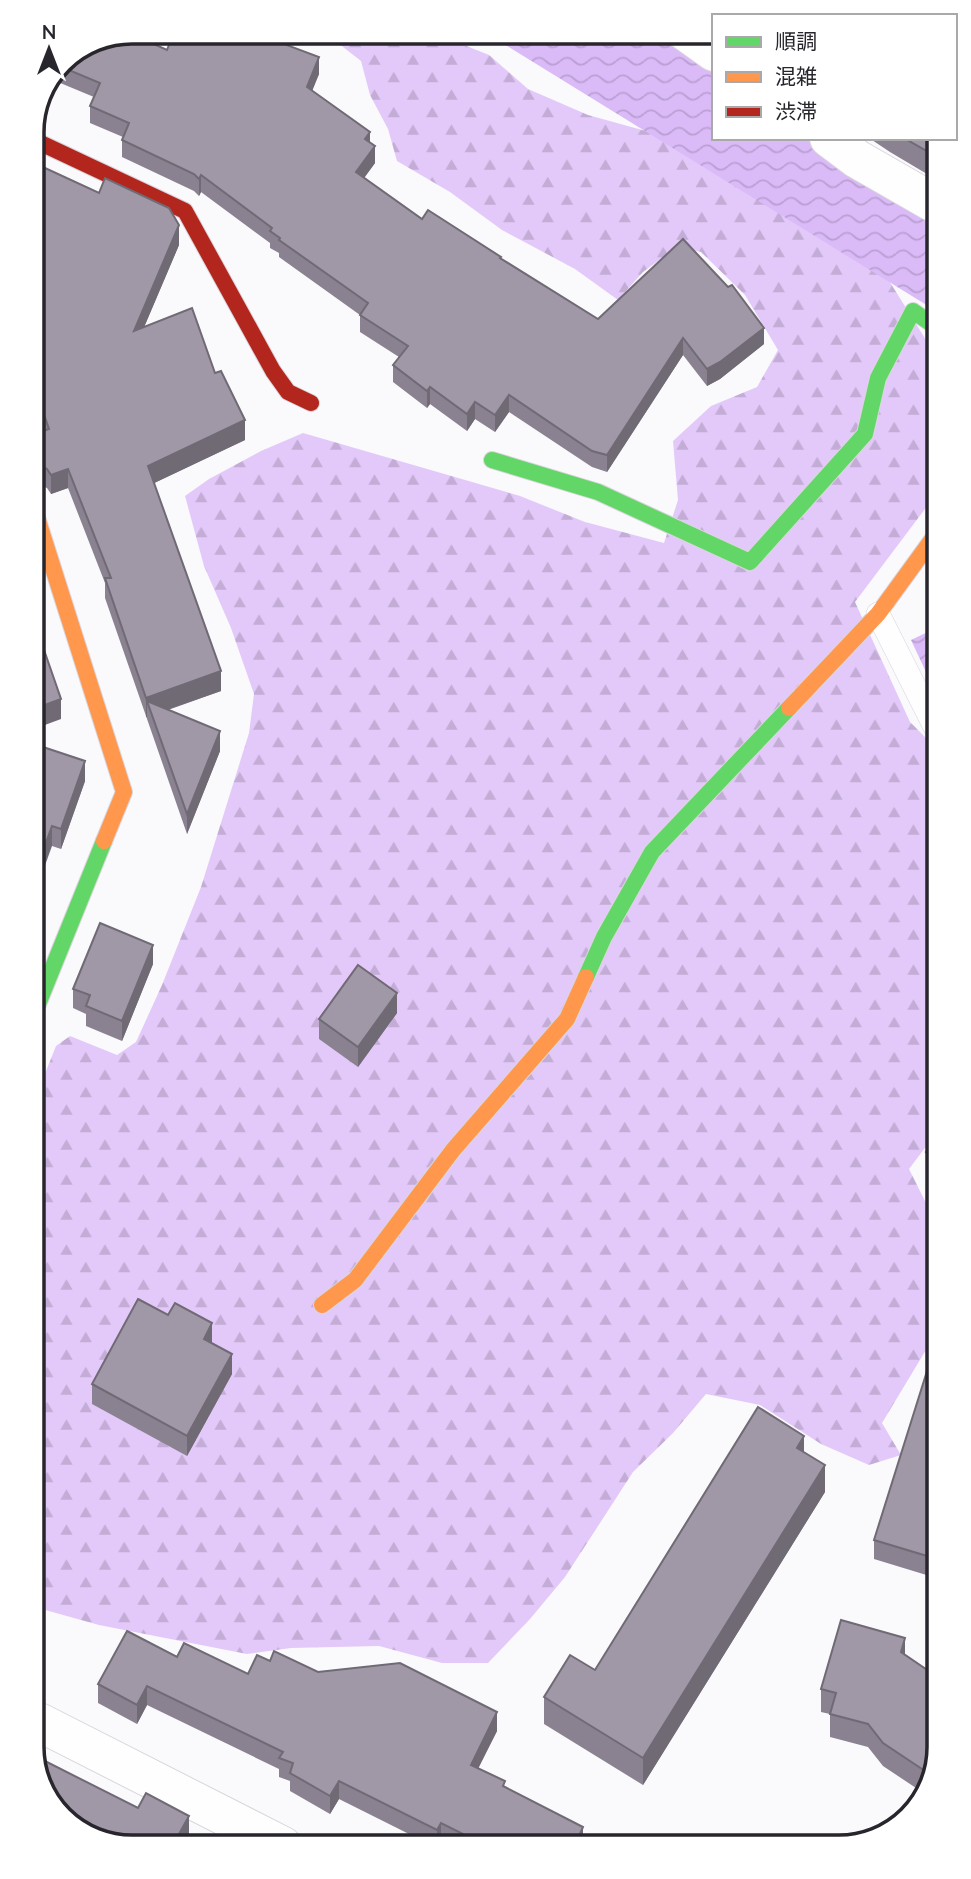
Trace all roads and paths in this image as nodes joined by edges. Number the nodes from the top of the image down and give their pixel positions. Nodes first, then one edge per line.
1 (832, 140) edge
2 (44, 145) edge
3 (927, 199) edge
4 (927, 321) edge
5 (311, 403) dead end
6 (492, 460) dead end
7 (44, 540) edge
8 (927, 547) edge
9 (878, 614) junction
10 (927, 711) edge
11 (44, 989) edge
12 (322, 1305) dead end
13 (44, 1725) edge
14 (261, 1835) edge

1 - 3 street
2 - 5 street
4 - 6 street
7 - 11 street
8 - 9 street
9 - 10 lane
9 - 12 street
13 - 14 street

